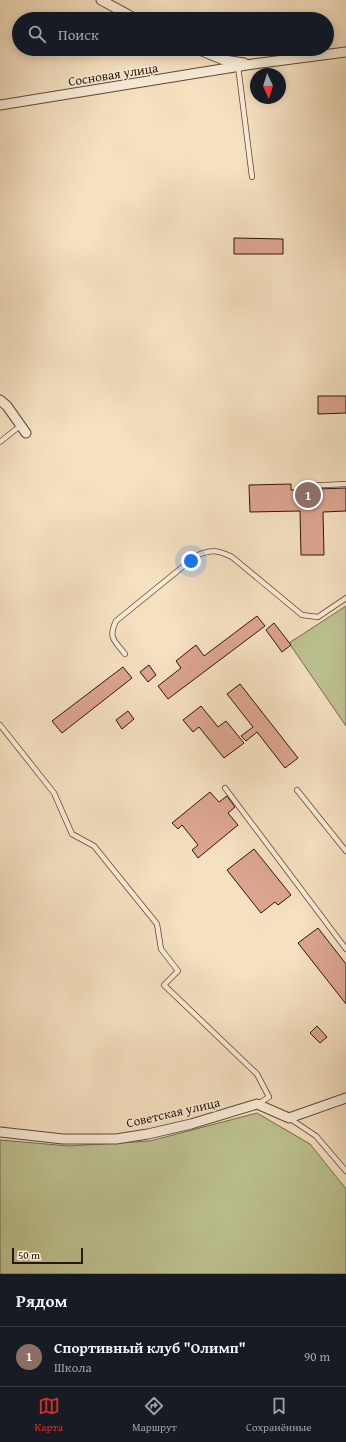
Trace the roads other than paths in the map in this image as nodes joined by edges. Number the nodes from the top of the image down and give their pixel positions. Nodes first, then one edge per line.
1 (100, 0) edge
2 (123, 12) edge
3 (346, 52) edge
4 (334, 54) edge
5 (214, 56) edge
6 (315, 56) edge
7 (253, 64) junction
8 (238, 66) junction
9 (0, 105) edge
10 (252, 177) dead end
11 (0, 400) edge
12 (23, 429) joint
13 (0, 442) edge
14 (346, 484) edge
15 (303, 486) dead end
16 (346, 598) edge
17 (125, 654) dead end
18 (0, 725) edge
19 (225, 788) dead end
20 (297, 790) dead end
21 (346, 851) edge
22 (346, 948) edge
23 (346, 1098) edge
24 (256, 1104) junction
25 (289, 1118) junction
26 (0, 1132) edge
27 (346, 1171) edge

1 - 2 street
3 - 4 street, Сосновая улица
5 - 7 street, Сосновая улица
6 - 7 street, Сосновая улица
7 - 8 street, Сосновая улица
8 - 9 street, Сосновая улица
8 - 10 lane
11 - 12 street
12 - 13 lane
14 - 15 lane
16 - 17 lane
18 - 24 lane
19 - 22 lane
20 - 21 lane
23 - 25 street
24 - 25 street
24 - 26 street, Советская улица
25 - 27 lane

